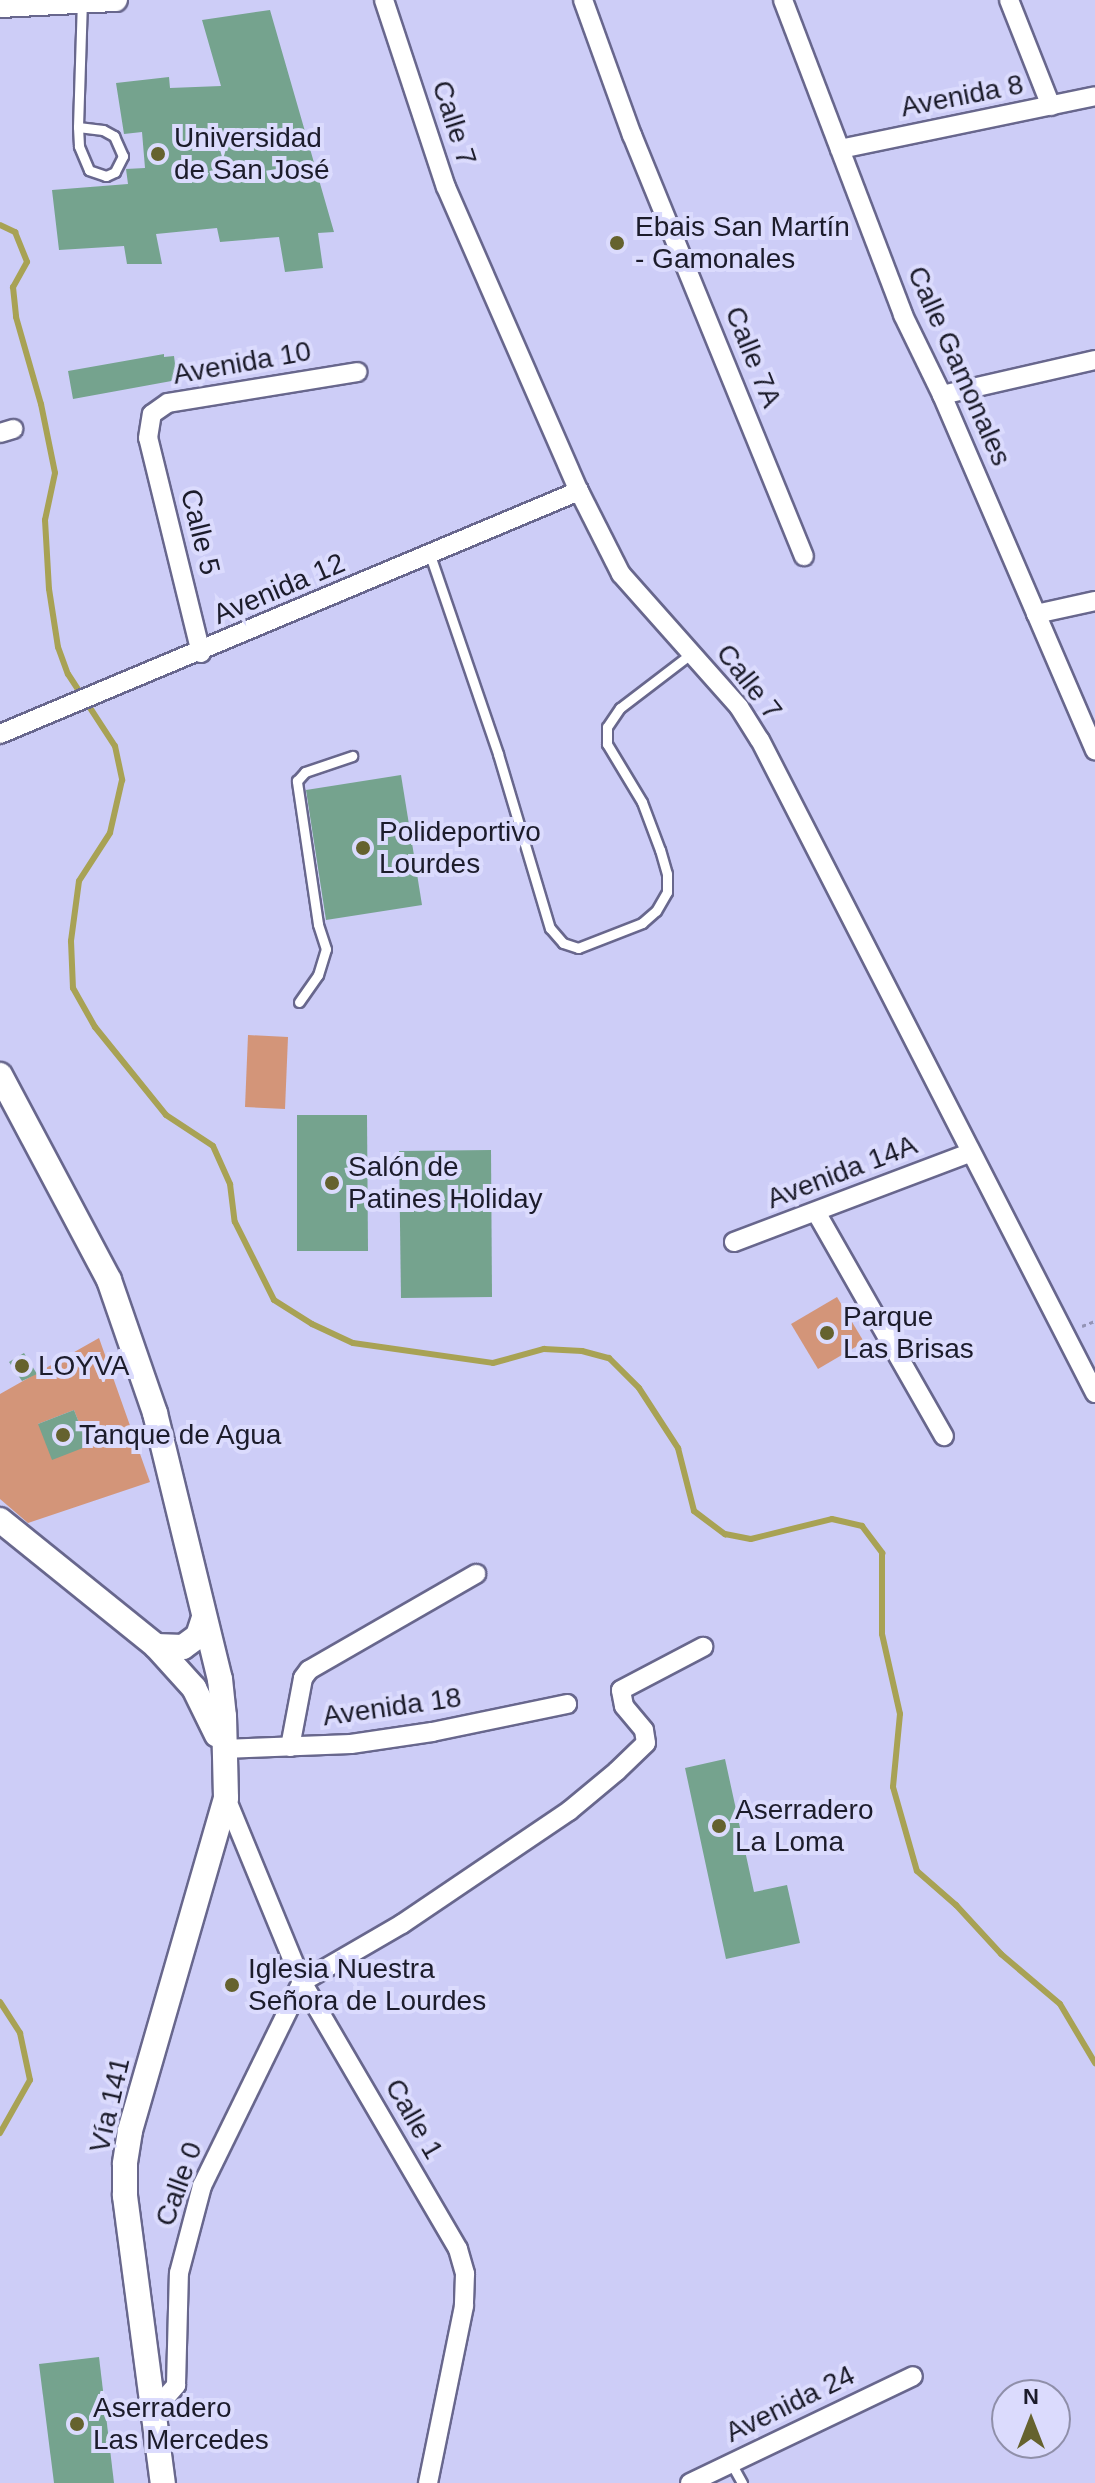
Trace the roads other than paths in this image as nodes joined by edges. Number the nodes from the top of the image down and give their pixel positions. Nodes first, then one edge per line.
1 (116, 0) edge
2 (384, 0) edge
3 (583, 0) edge
4 (783, 0) edge
5 (1009, 0) edge
6 (82, 2) edge
7 (0, 6) edge
8 (1095, 96) edge
9 (1051, 106) junction
10 (78, 127) junction
11 (840, 149) junction
12 (1095, 360) edge
13 (357, 372) dead end
14 (942, 395) junction
15 (148, 425) joint
16 (579, 491) junction
17 (430, 555) junction
18 (804, 556) dead end
19 (1095, 601) edge
20 (1036, 614) junction
21 (201, 653) junction
22 (692, 653) junction
23 (0, 734) edge
24 (1095, 750) edge
25 (352, 756) dead end
26 (299, 1002) dead end
27 (0, 1075) edge
28 (970, 1153) junction
29 (816, 1212) junction
30 (734, 1242) dead end
31 (1095, 1393) edge
32 (944, 1436) dead end
33 (0, 1520) edge
34 (476, 1574) dead end
35 (204, 1618) junction
36 (156, 1646) junction
37 (703, 1647) dead end
38 (567, 1704) dead end
39 (290, 1747) junction
40 (223, 1749) junction
41 (226, 1798) junction
42 (302, 1982) junction
43 (913, 2376) dead end
44 (152, 2413) junction
45 (731, 2463) junction
46 (163, 2483) edge
47 (428, 2483) edge
48 (690, 2483) edge
49 (742, 2483) edge

1 - 6 street
2 - 16 street, Calle 7
3 - 18 street, Calle 7A
4 - 11 street, Calle Gamonales
5 - 9 street
6 - 7 street
6 - 10 lane
8 - 9 street, Avenida 8
9 - 11 street, Avenida 8
10 - 10 lane
11 - 14 street, Calle Gamonales
12 - 14 street
13 - 15 street, Avenida 10
14 - 20 street, Calle Gamonales
15 - 21 street, Calle 5
16 - 17 street, Avenida 12
16 - 22 street, Calle 7
17 - 21 street, Avenida 12
17 - 22 lane
19 - 20 street
20 - 24 street, Calle Gamonales
21 - 23 street, Avenida 12
22 - 28 street, Calle 7
25 - 26 lane
27 - 35 main road
28 - 29 street, Avenida 14A
28 - 31 street, Calle 7
29 - 30 street, Avenida 14A
29 - 32 street
33 - 36 main road
34 - 39 street
35 - 36 main road
35 - 40 main road
36 - 40 main road
37 - 42 street
38 - 39 street, Avenida 18
39 - 40 street, Avenida 18
40 - 41 main road, Vía 141
41 - 42 street, Calle 1
41 - 44 main road, Vía 141
42 - 44 street, Calle 0
42 - 47 street, Calle 1
43 - 45 street, Avenida 24
44 - 46 main road, Vía 141
45 - 48 street, Avenida 24
45 - 49 lane

